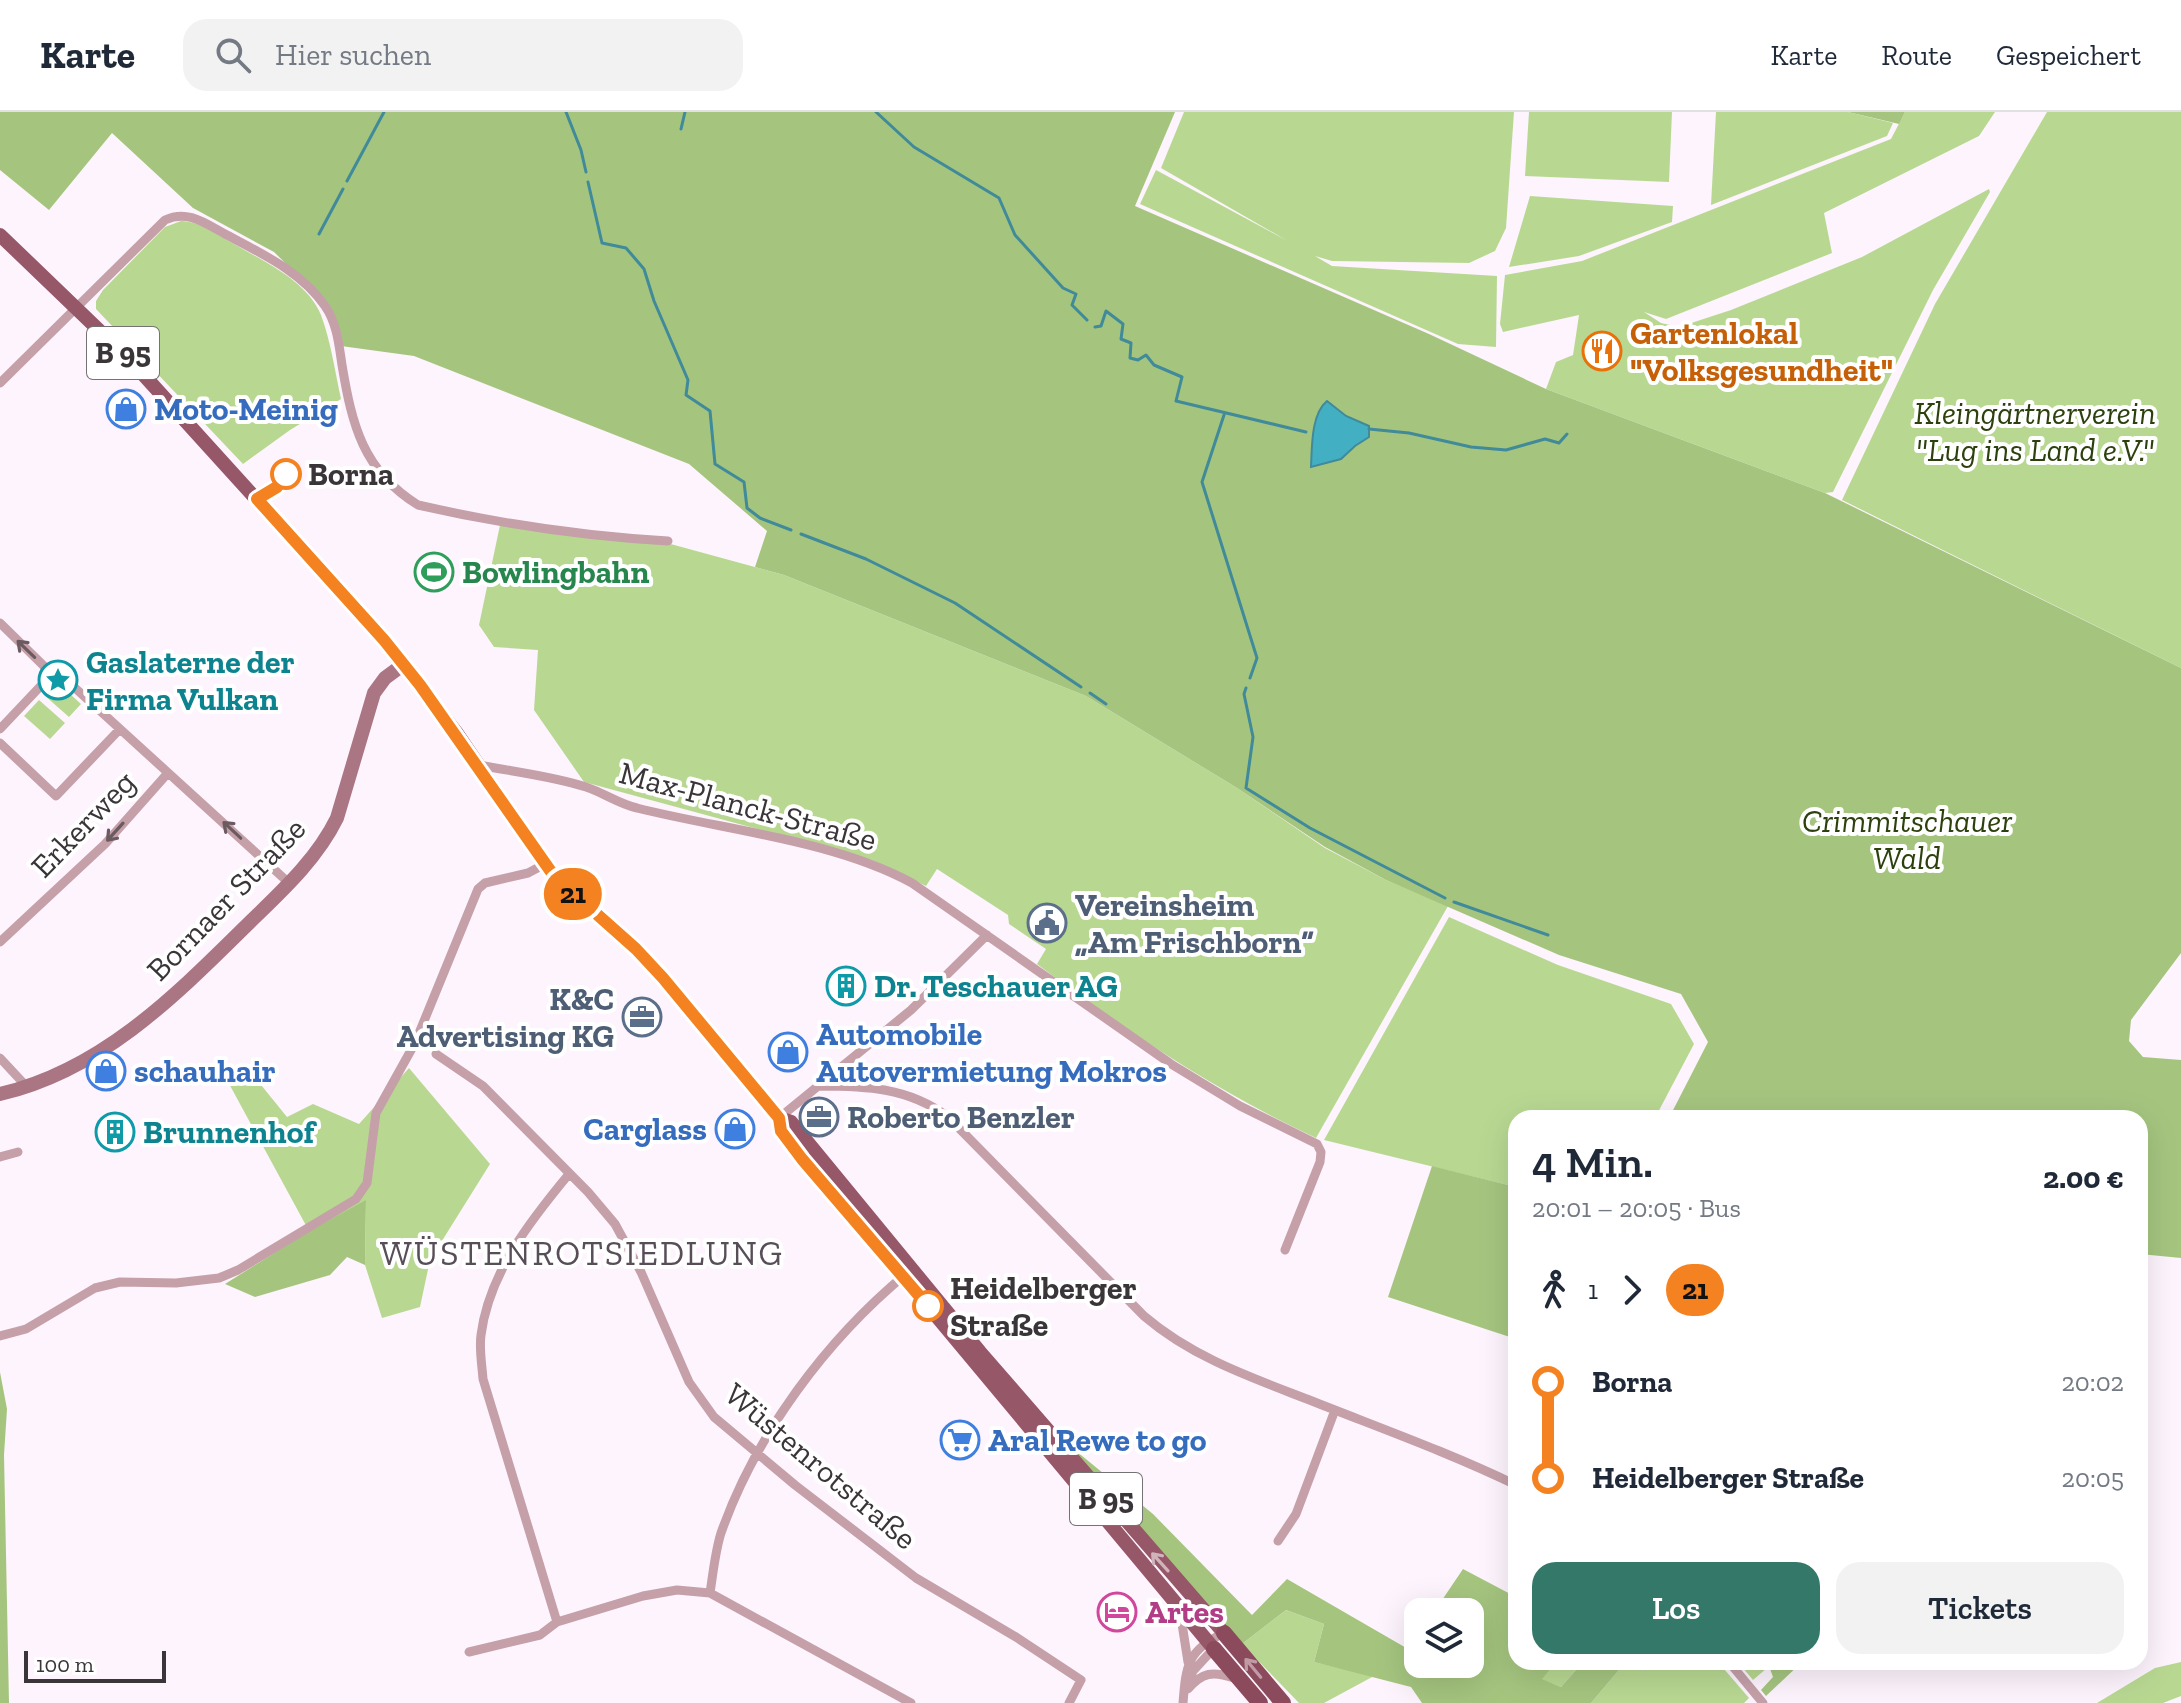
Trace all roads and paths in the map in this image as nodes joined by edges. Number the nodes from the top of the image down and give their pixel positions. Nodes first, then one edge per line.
1 (0, 235) edge
2 (76, 308) junction
3 (0, 383) edge
4 (668, 541) dead end
5 (0, 623) edge
6 (404, 664) junction
7 (52, 674) junction
8 (0, 729) edge
9 (119, 730) junction
10 (0, 743) edge
11 (479, 765) junction
12 (167, 774) junction
13 (545, 864) junction
14 (289, 883) junction
15 (987, 935) junction
16 (0, 942) edge
17 (436, 1054) dead end
18 (0, 1058) edge
19 (817, 1086) junction
20 (27, 1087) junction
21 (0, 1094) edge
22 (779, 1118) junction
23 (18, 1152) dead end
24 (0, 1157) edge
25 (569, 1174) junction
26 (1285, 1250) dead end
27 (907, 1272) junction
28 (0, 1336) edge
29 (1335, 1410) junction
30 (758, 1453) junction
31 (1508, 1482) edge
32 (1278, 1541) dead end
33 (710, 1593) junction
34 (1179, 1608) junction
35 (557, 1622) junction
36 (1224, 1633) junction
37 (1210, 1645) junction
38 (469, 1652) dead end
39 (1188, 1662) junction
40 (1736, 1670) edge
41 (1241, 1680) junction
42 (1183, 1699) edge
43 (911, 1703) edge
44 (1069, 1703) edge
45 (1260, 1703) edge
46 (1283, 1703) edge
47 (1763, 1703) edge

1 - 2 main road, B 95
2 - 3 street
2 - 4 street
2 - 6 main road, B 95
7 -> 5 street
6 - 11 main road, B 95
6 - 14 main road, Bornaer Straße
7 - 8 street
7 - 9 street
9 - 10 street
9 - 12 street
11 - 13 main road, B 95
11 - 15 street, Max-Planck-Straße
14 -> 12 street
12 -> 16 street, Erkerweg
13 - 22 main road, B 95
13 - 28 street
14 - 20 main road, Bornaer Straße
15 - 19 street
15 - 26 street, Max-Planck-Straße
17 - 25 street, Wüstenrotstraße
18 - 20 street
19 - 22 street
19 - 29 street
20 - 21 main road, Bornaer Straße
22 - 27 main road, B 95
23 - 24 street
25 - 30 street, Wüstenrotstraße
25 - 35 street
27 - 30 street
27 - 34 main road, B 95
36 -> 27 main road, B 95
29 - 31 street
29 - 32 street
30 - 33 street
30 - 44 street, Wüstenrotstraße
33 - 35 street
33 - 43 street
34 - 37 main road, B 95
34 - 39 street
35 - 38 street
36 - 37 street
46 -> 36 highway, B 95
37 - 39 street
37 - 41 highway, B 95
37 - 42 street
39 - 42 street
40 - 47 street
41 - 42 street
41 - 45 highway, B 95

